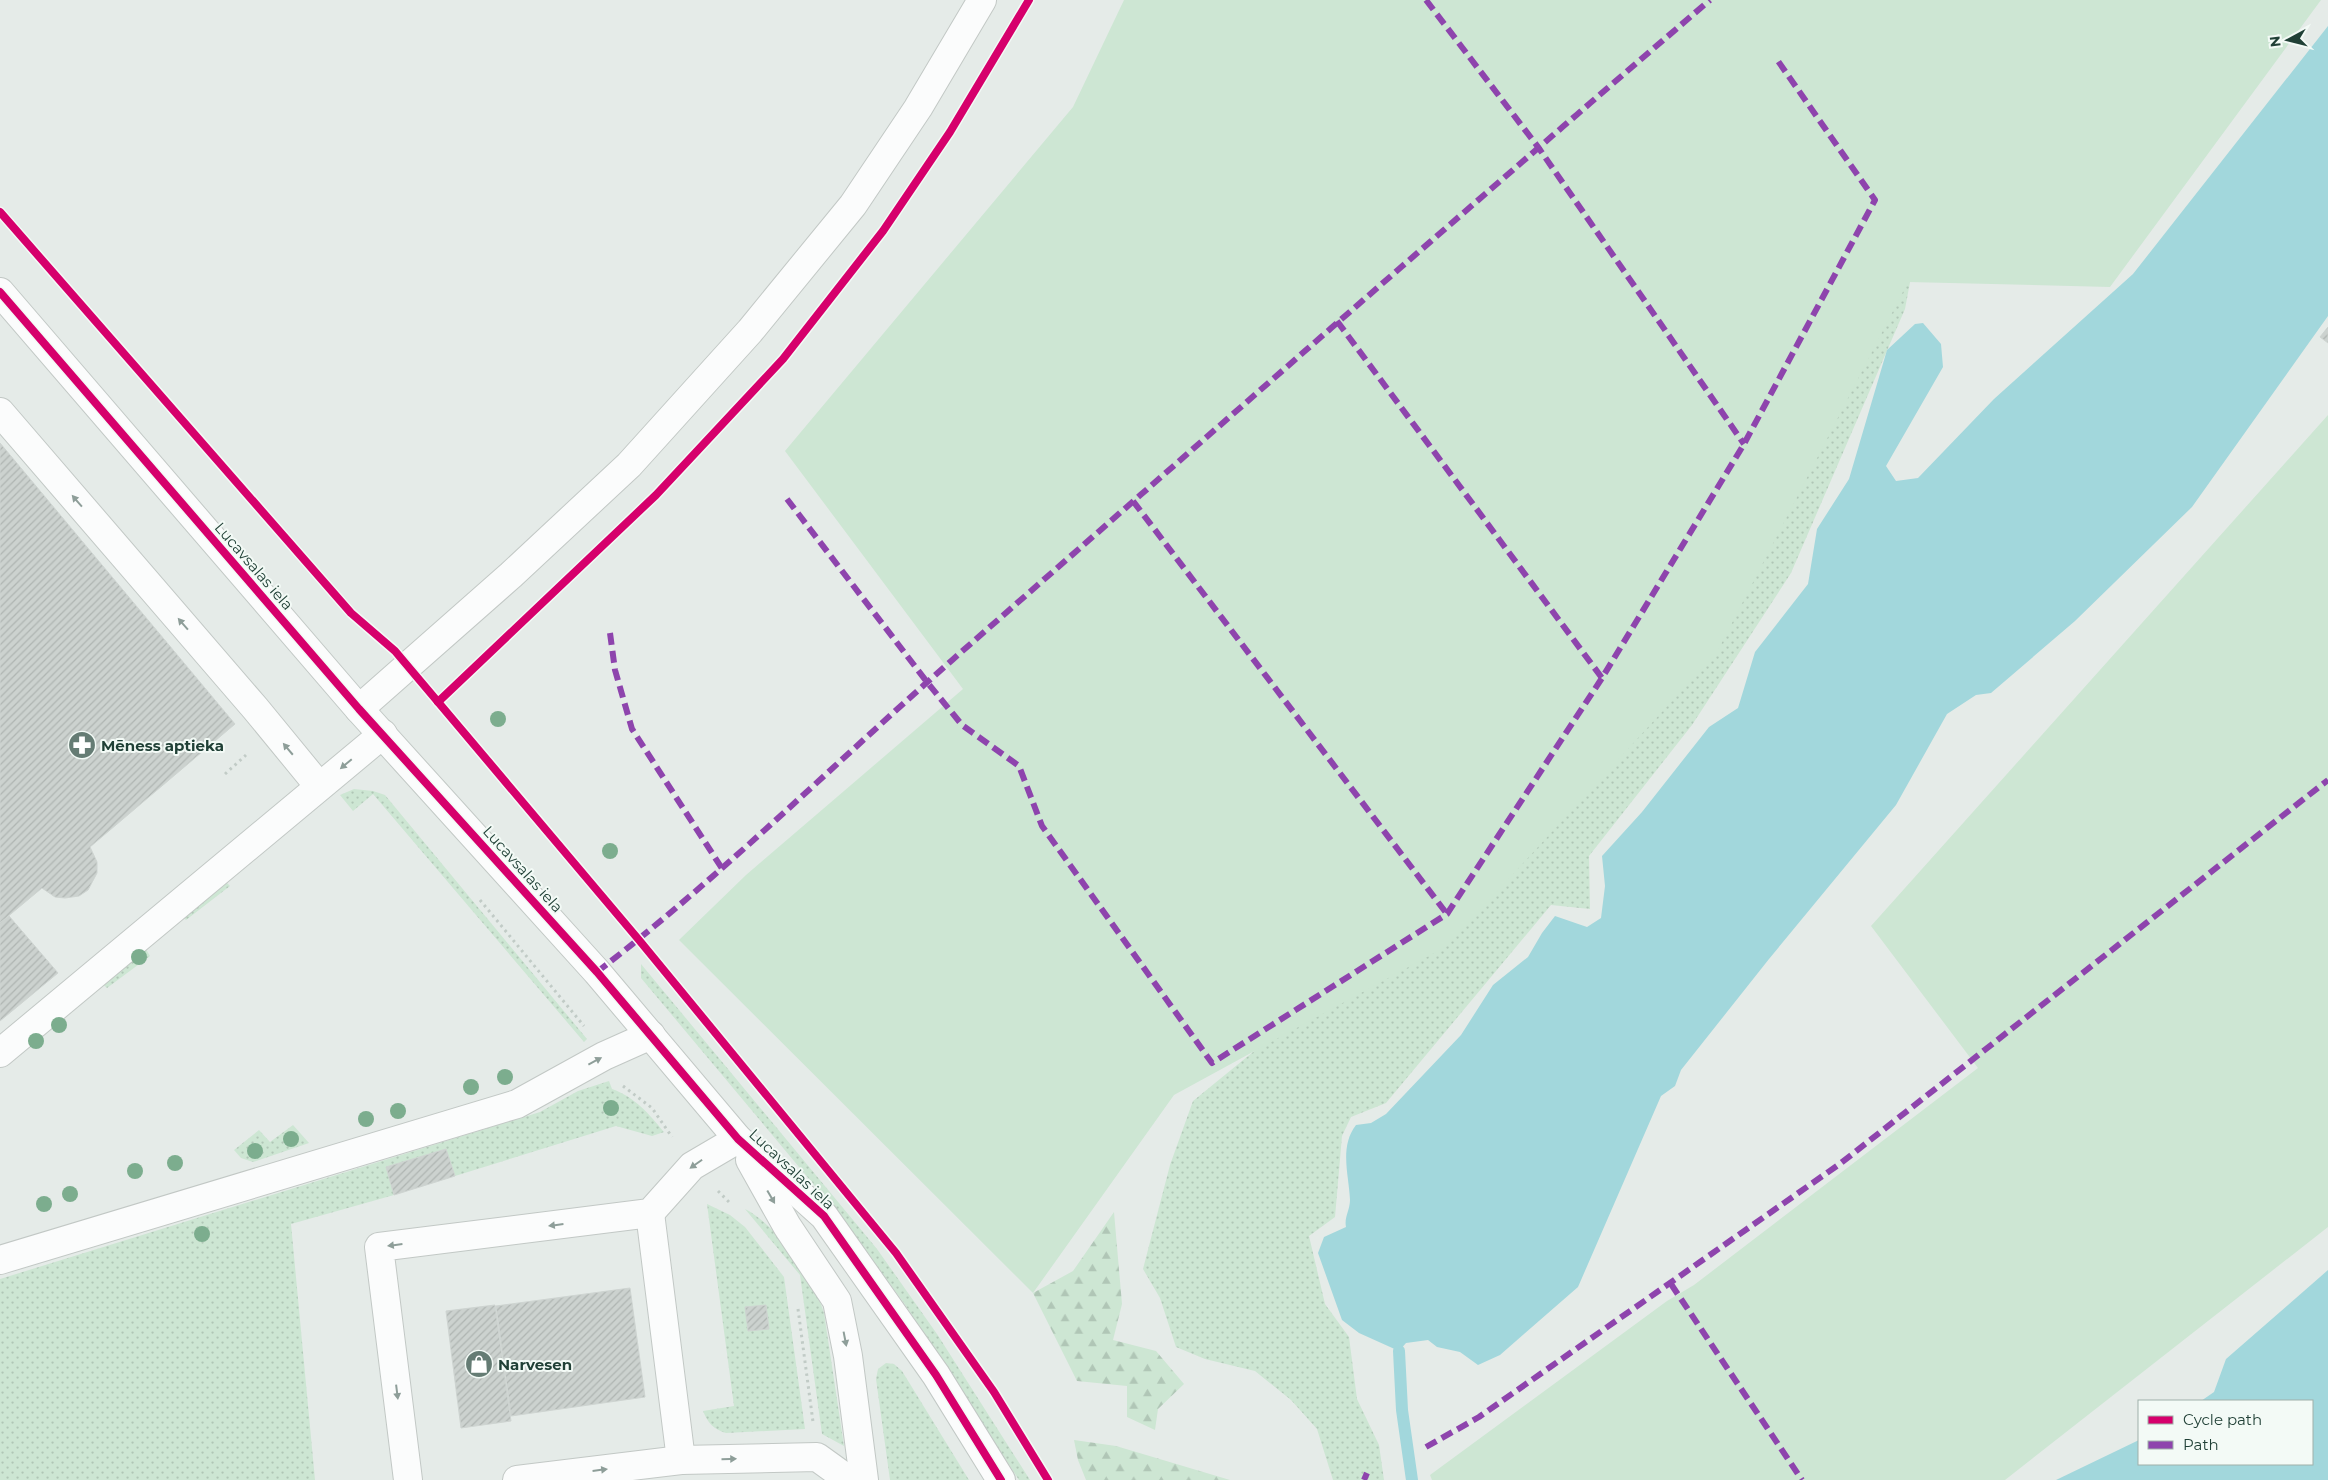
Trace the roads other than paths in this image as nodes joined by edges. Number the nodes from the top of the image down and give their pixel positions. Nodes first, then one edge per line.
1 (982, 0) edge
2 (0, 292) edge
3 (0, 412) edge
4 (359, 709) junction
5 (382, 734) junction
6 (314, 790) junction
7 (651, 1035) junction
8 (0, 1054) edge
9 (738, 1139) junction
10 (650, 1213) junction
11 (0, 1260) edge
12 (681, 1460) junction
13 (408, 1480) edge
14 (517, 1480) edge
15 (849, 1480) edge
16 (864, 1480) edge
17 (1001, 1480) edge

1 - 4 street
2 - 4 street, Lucavsalas iela
6 -> 3 street
4 - 5 street, Lucavsalas iela
5 -> 6 street
5 - 7 street, Lucavsalas iela
6 - 8 street
7 - 9 street, Lucavsalas iela
11 -> 7 street
9 -> 10 street
9 -> 16 street, Lucavsalas iela
9 - 17 street, Lucavsalas iela
10 - 12 street
10 -> 13 street
14 -> 12 street
12 -> 15 street

